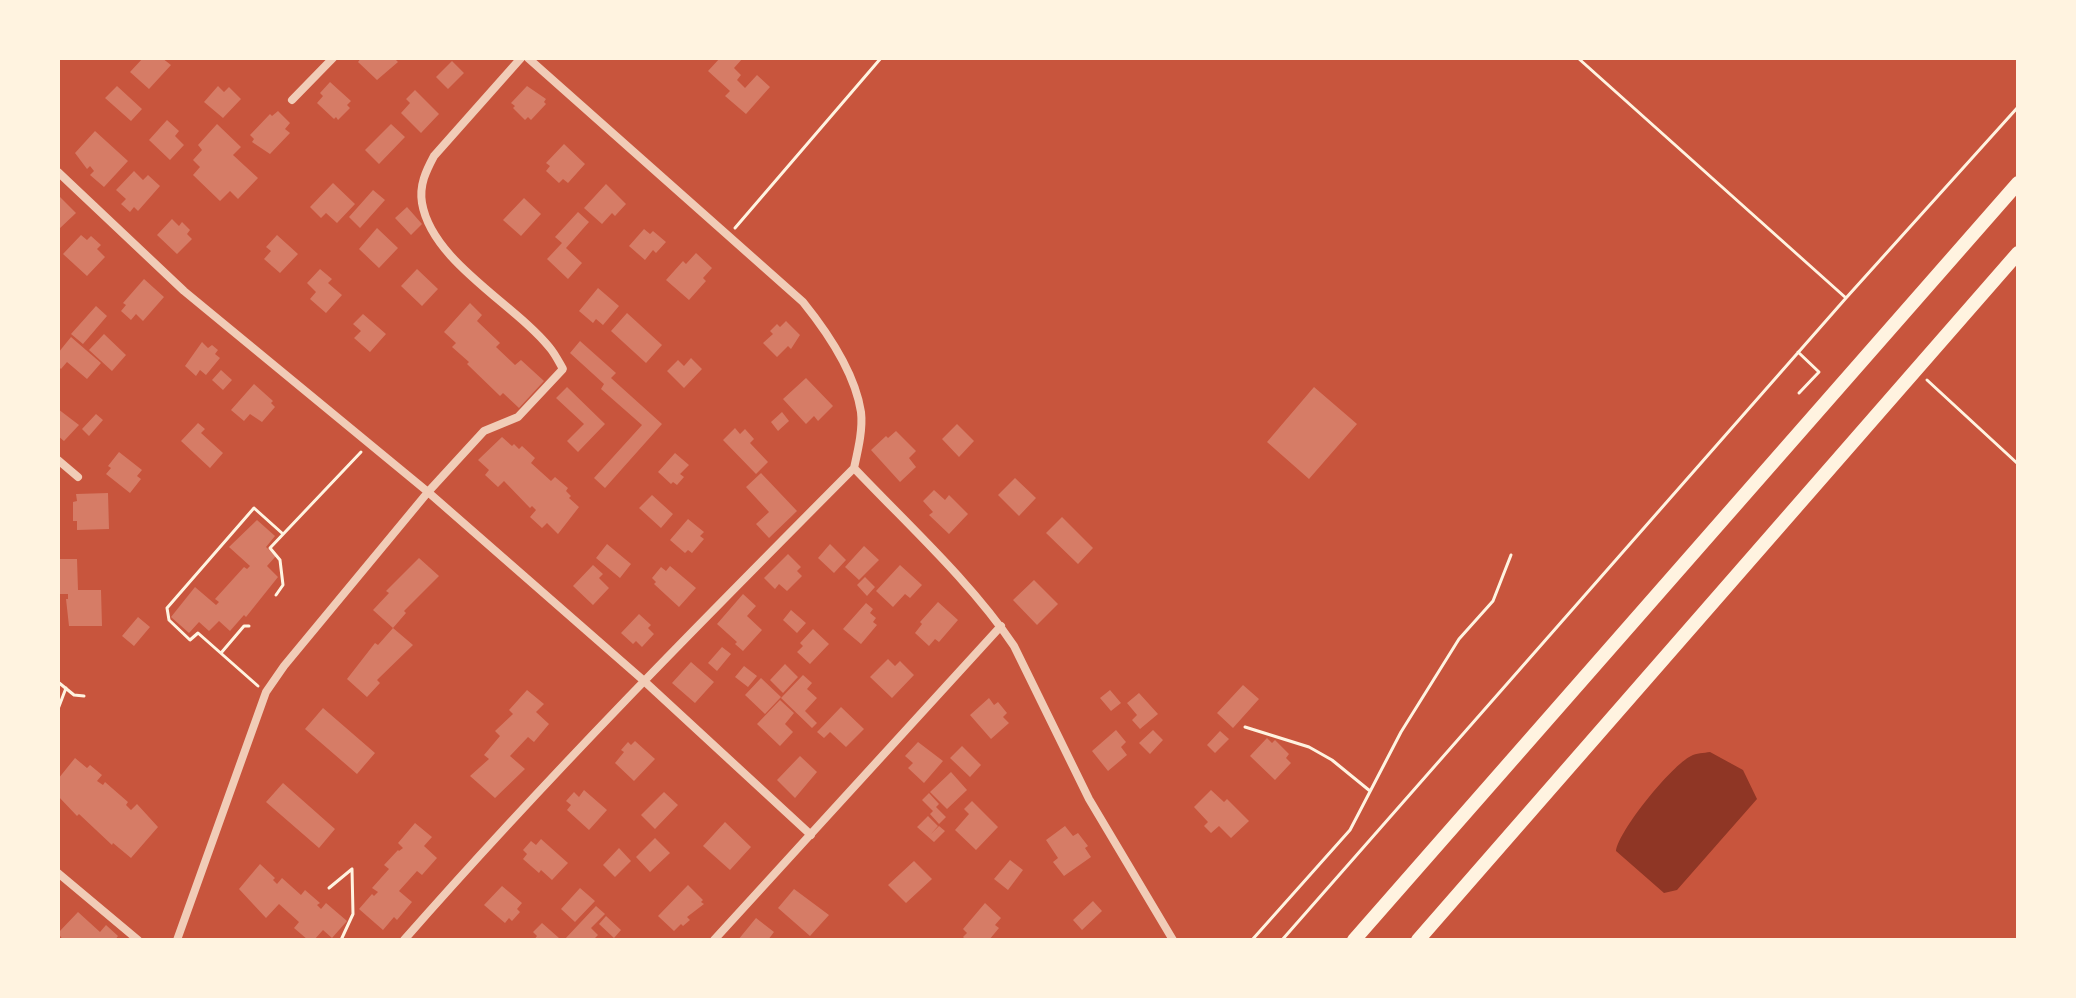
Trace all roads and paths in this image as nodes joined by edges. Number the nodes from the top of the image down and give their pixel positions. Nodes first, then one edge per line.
1 (333, 58) edge
2 (521, 58) edge
3 (528, 58) edge
4 (881, 58) edge
5 (1578, 58) edge
6 (292, 100) dead end
7 (2018, 107) edge
8 (58, 172) edge
9 (2018, 183) edge
10 (728, 236) junction
11 (2018, 253) edge
12 (1846, 298) junction
13 (1798, 352) junction
14 (1915, 369) junction
15 (1799, 393) dead end
16 (369, 443) junction
17 (58, 460) edge
18 (2018, 464) edge
19 (854, 468) junction
20 (78, 477) dead end
21 (428, 492) junction
22 (283, 534) junction
23 (1511, 555) dead end
24 (276, 595) dead end
25 (249, 626) dead end
26 (1001, 626) junction
27 (221, 653) junction
28 (643, 680) junction
29 (58, 682) edge
30 (66, 688) junction
31 (266, 692) junction
32 (84, 696) dead end
33 (58, 709) edge
34 (1245, 727) dead end
35 (1370, 791) junction
36 (811, 835) junction
37 (58, 873) edge
38 (329, 888) dead end
39 (138, 940) edge
40 (177, 940) edge
41 (341, 940) edge
42 (404, 940) edge
43 (714, 940) edge
44 (1173, 940) edge
45 (1252, 940) edge
46 (1282, 940) edge
47 (1354, 940) edge
48 (1418, 940) edge

1 - 6 street
2 - 21 street
3 - 10 street
4 - 10 path
5 - 12 path
7 - 12 path
8 - 16 street
9 - 47 highway
10 - 19 street
11 - 14 highway
12 - 13 path
13 - 15 path
13 - 46 path
14 - 18 path
14 - 48 highway
16 - 21 street
16 - 22 path
17 - 20 street
19 - 26 street
19 - 28 street
21 - 28 street
21 - 31 street
22 - 24 path
22 - 27 path
23 - 35 path
25 - 27 path
26 - 36 street
26 - 44 street
27 - 31 path
28 - 36 street
28 - 42 street
29 - 30 path
30 - 32 path
30 - 33 path
31 - 40 street
34 - 35 path
35 - 45 path
36 - 43 street
37 - 39 street
38 - 41 path

